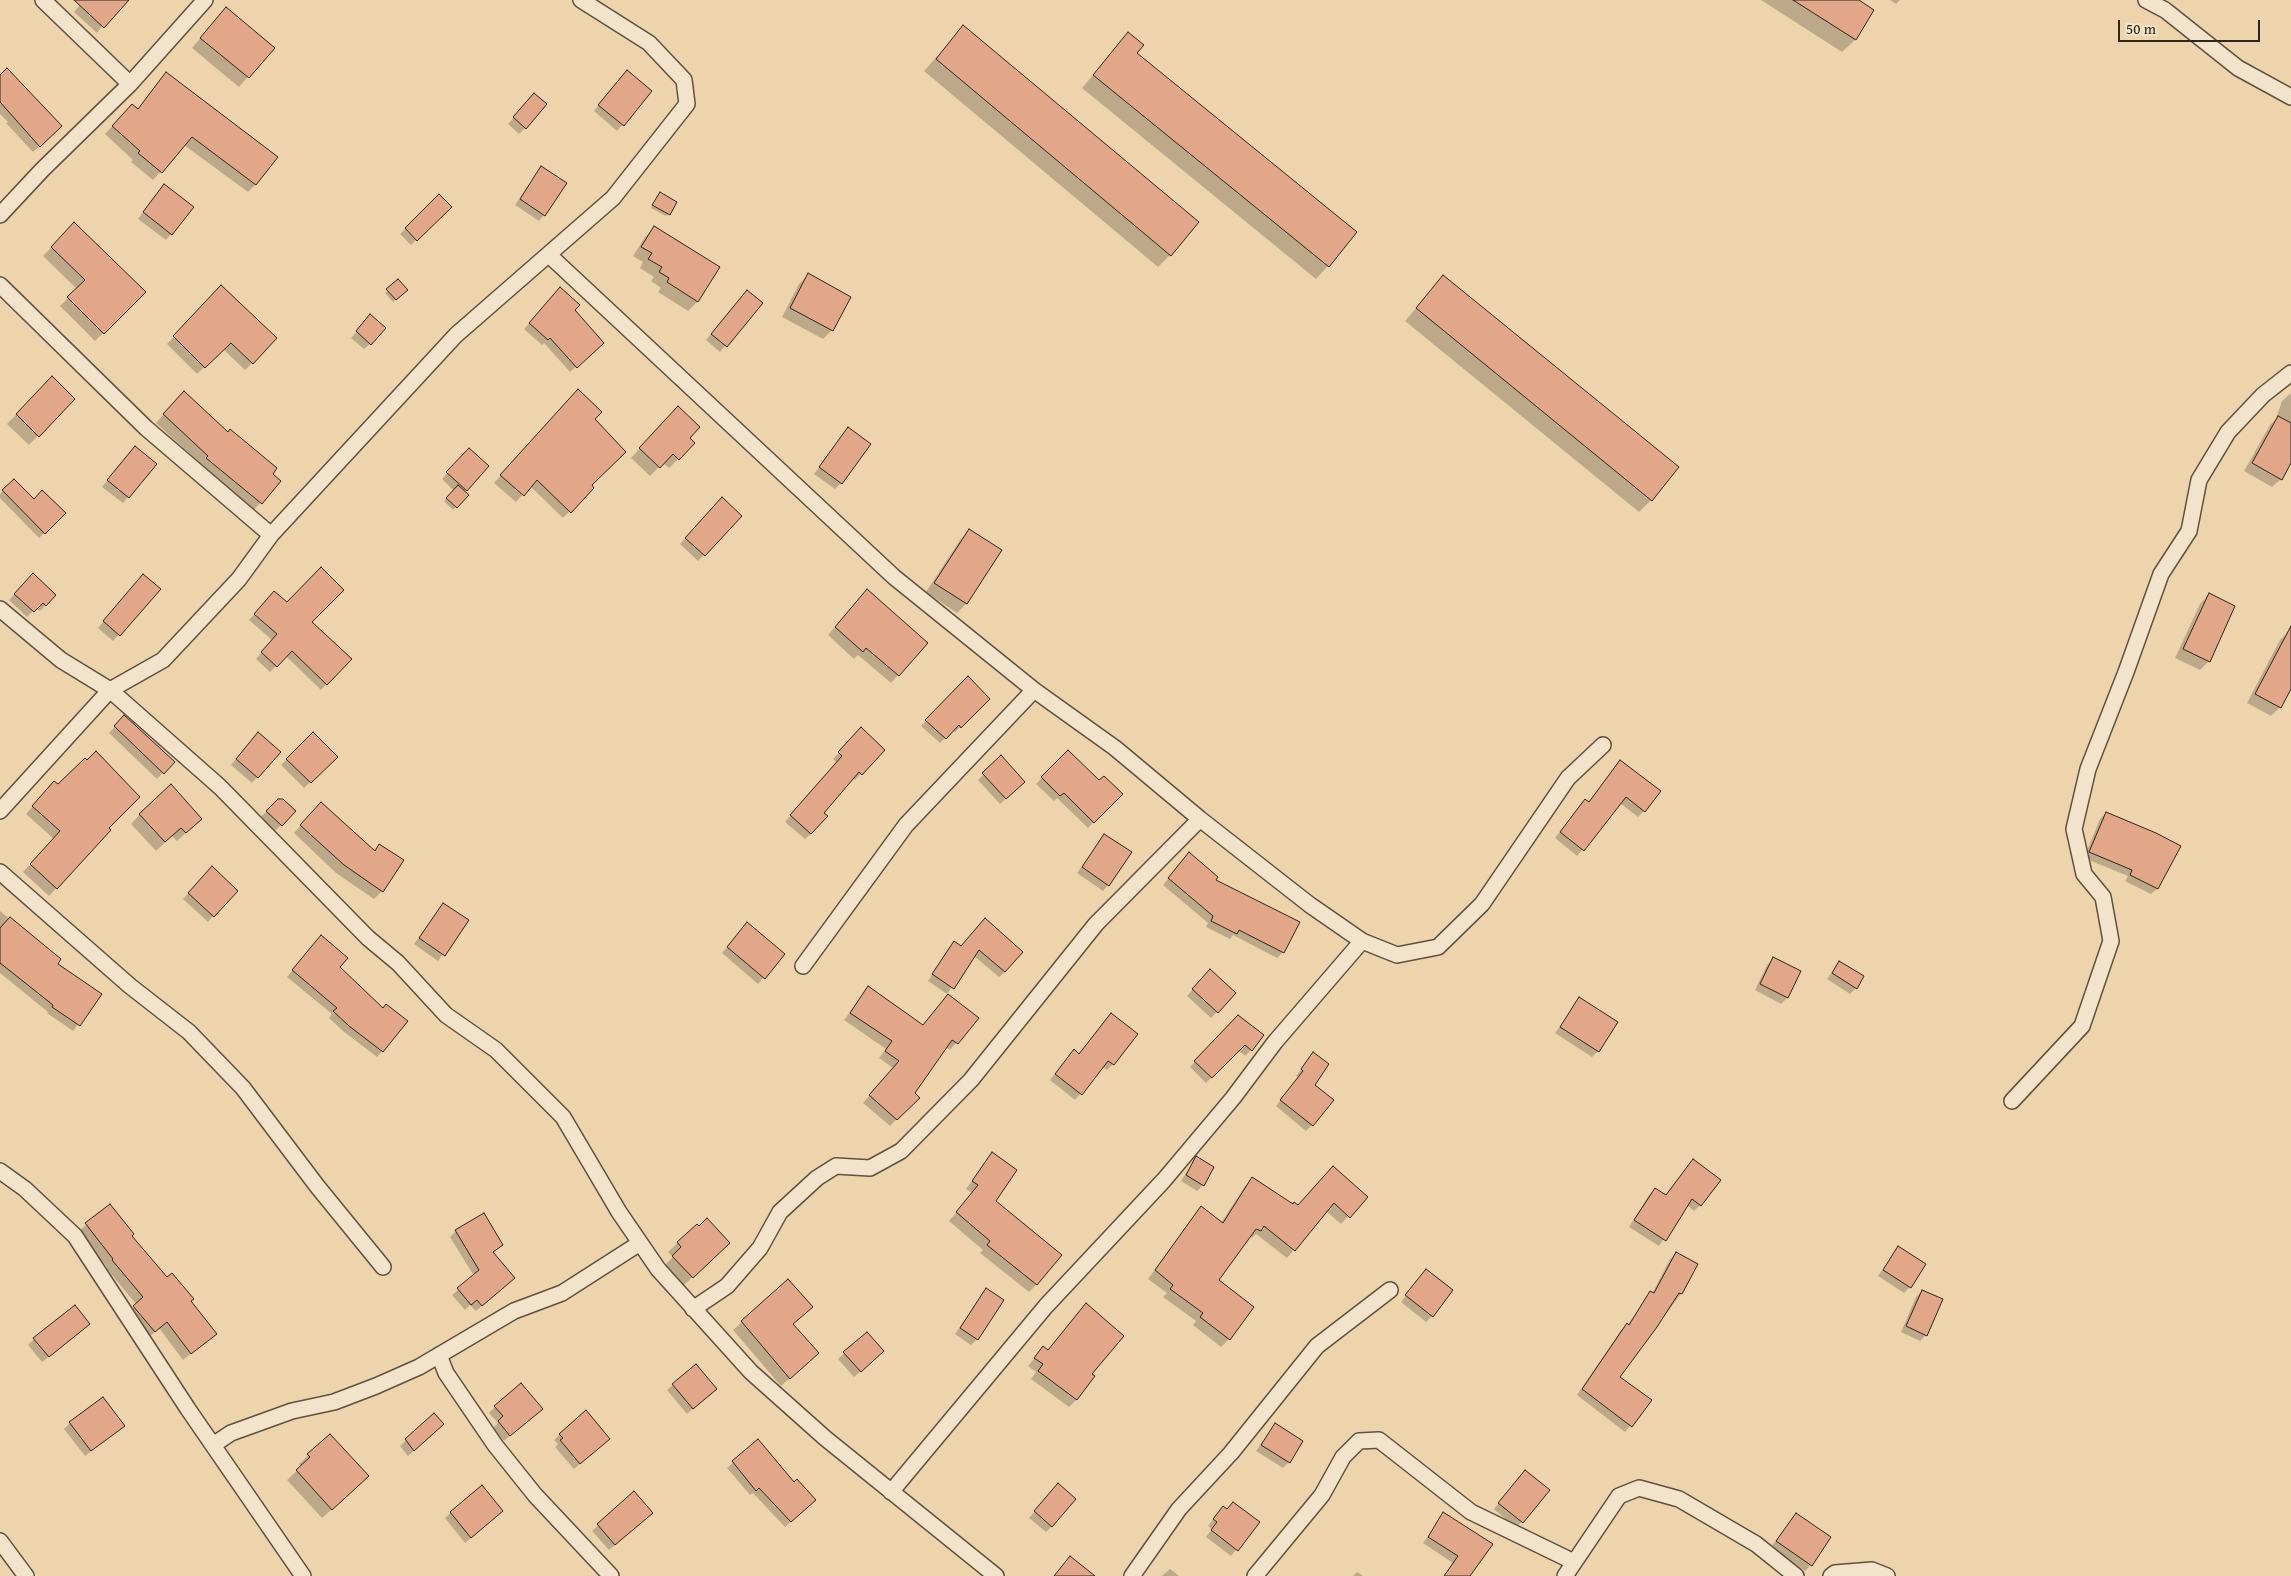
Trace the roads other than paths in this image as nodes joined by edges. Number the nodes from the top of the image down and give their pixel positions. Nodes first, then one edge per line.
1 (43, 0) edge
2 (205, 0) edge
3 (581, 0) edge
4 (2146, 0) edge
5 (130, 84) junction
6 (2291, 96) edge
7 (0, 215) edge
8 (550, 255) junction
9 (0, 286) edge
10 (2291, 373) edge
11 (271, 535) junction
12 (0, 609) edge
13 (110, 690) junction
14 (1034, 690) junction
15 (1603, 745) dead end
16 (0, 811) edge
17 (1200, 820) junction
18 (0, 872) edge
19 (1362, 941) junction
20 (802, 966) dead end
21 (2012, 1101) dead end
22 (0, 1171) edge
23 (640, 1243) junction
24 (383, 1267) dead end
25 (1390, 1290) dead end
26 (693, 1309) junction
27 (439, 1355) junction
28 (213, 1445) junction
29 (892, 1492) junction
30 (0, 1541) edge
31 (1574, 1562) junction
32 (26, 1576) edge
33 (303, 1576) edge
34 (611, 1576) edge
35 (996, 1576) edge
36 (1132, 1576) edge
37 (1255, 1576) edge
38 (1565, 1576) edge
39 (1796, 1576) edge
40 (1831, 1576) edge
41 (1887, 1576) edge

1 - 5 street
2 - 5 street
3 - 8 street
4 - 6 street
5 - 7 street
8 - 11 street
8 - 14 street
9 - 11 street
10 - 21 street
11 - 13 street
12 - 13 street
13 - 16 street
13 - 23 street
14 - 17 street
14 - 20 street
15 - 19 street
17 - 19 street
17 - 26 street
18 - 24 street
19 - 29 street
22 - 28 street
23 - 26 street
23 - 27 street
25 - 36 street
26 - 29 street
27 - 28 street
27 - 34 street
28 - 33 street
29 - 35 street
30 - 32 street
31 - 37 street
31 - 38 street
31 - 39 street
40 - 41 street

